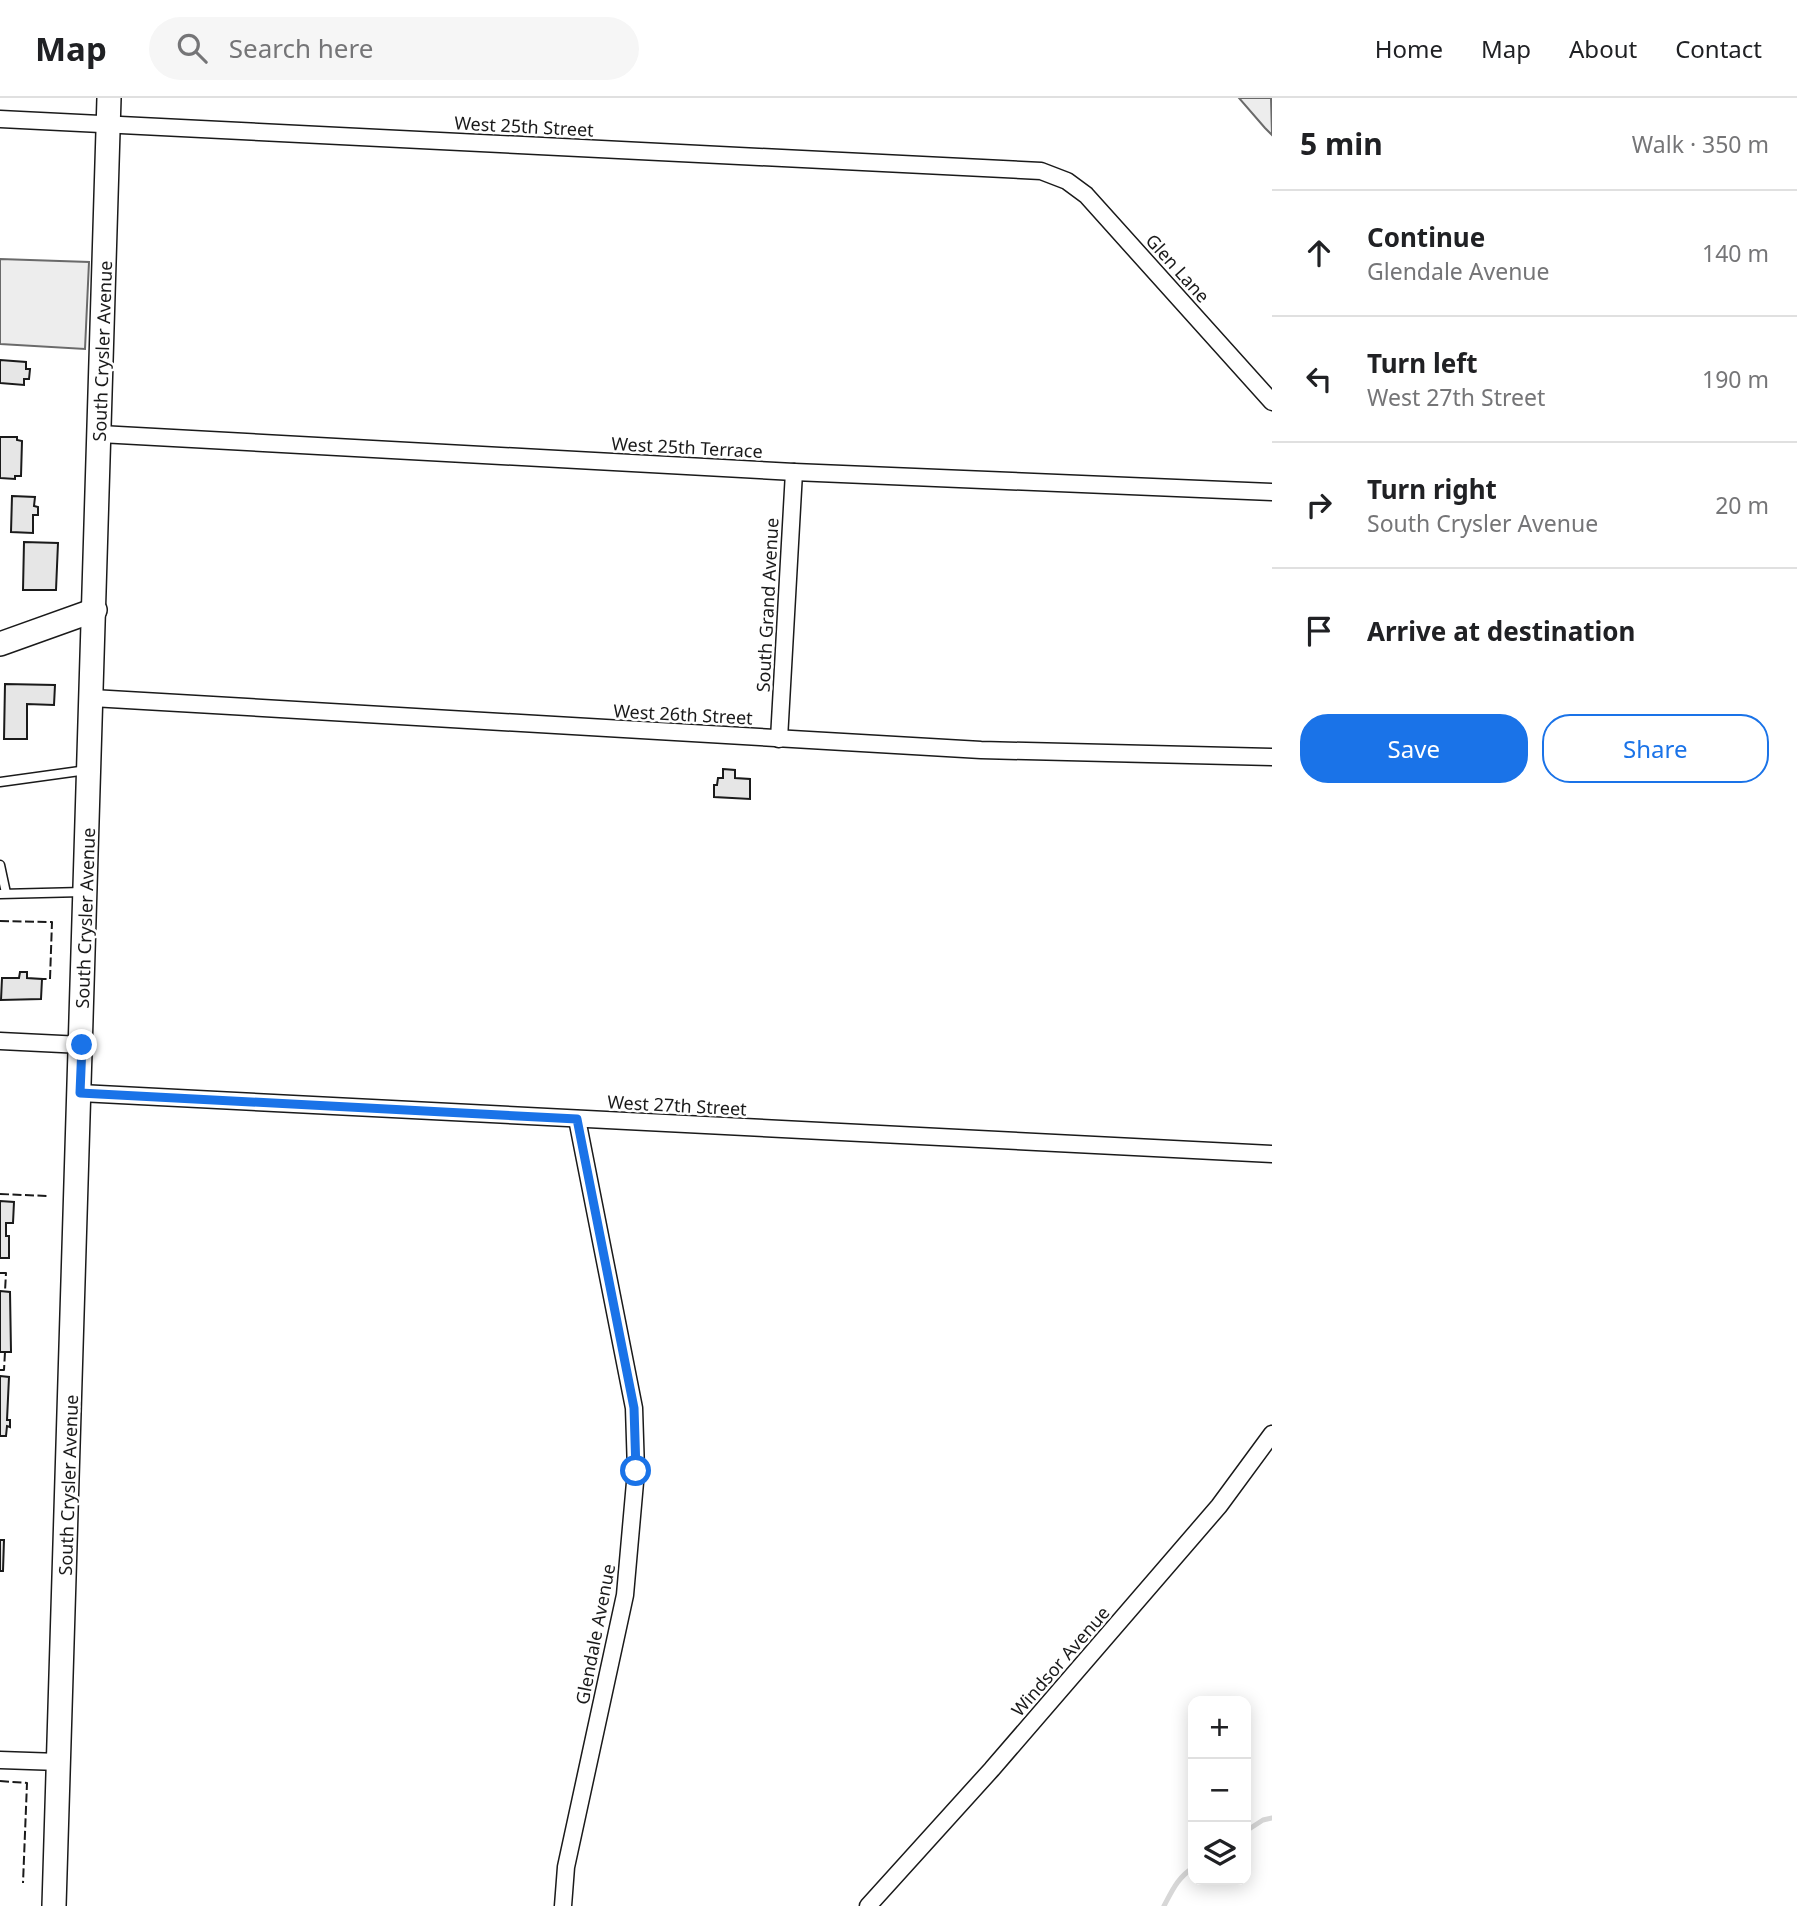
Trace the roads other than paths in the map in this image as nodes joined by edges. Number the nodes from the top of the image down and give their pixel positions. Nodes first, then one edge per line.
1 (109, 98) edge
2 (0, 118) edge
3 (108, 125) junction
4 (1046, 172) joint
5 (1272, 402) edge
6 (100, 434) junction
7 (794, 472) junction
8 (1272, 492) edge
9 (95, 610) junction
10 (0, 644) edge
11 (92, 698) junction
12 (779, 739) junction
13 (1272, 757) edge
14 (90, 770) junction
15 (0, 782) edge
16 (0, 865) edge
17 (86, 892) junction
18 (3, 894) edge
19 (0, 1041) edge
20 (82, 1045) junction
21 (80, 1093) junction
22 (577, 1119) junction
23 (1272, 1154) edge
24 (1272, 1434) edge
25 (0, 1760) edge
26 (60, 1762) junction
27 (54, 1906) edge
28 (563, 1906) edge
29 (868, 1906) edge

1 - 3 main road, South Crysler Avenue
2 - 3 street, West 25th Street
3 - 4 street, West 25th Street
3 - 6 main road, South Crysler Avenue
4 - 5 street, Glen Lane
6 - 7 street, West 25th Terrace
6 - 9 main road, South Crysler Avenue
7 - 8 street, West 25th Terrace
7 - 12 street, South Grand Avenue
9 - 10 main road
9 - 11 main road, South Crysler Avenue
11 - 12 street, West 26th Street
11 - 14 main road, South Crysler Avenue
12 - 13 street, West 26th Street
14 - 15 lane
14 - 17 main road, South Crysler Avenue
16 - 18 lane
17 - 18 lane
17 - 20 main road, South Crysler Avenue
19 - 20 street
20 - 21 main road, South Crysler Avenue
21 - 22 street, West 27th Street
21 - 26 main road, South Crysler Avenue
22 - 23 street, West 27th Street
22 - 28 street, Glendale Avenue
24 - 29 street, Windsor Avenue
25 - 26 street
26 - 27 main road, South Crysler Avenue

